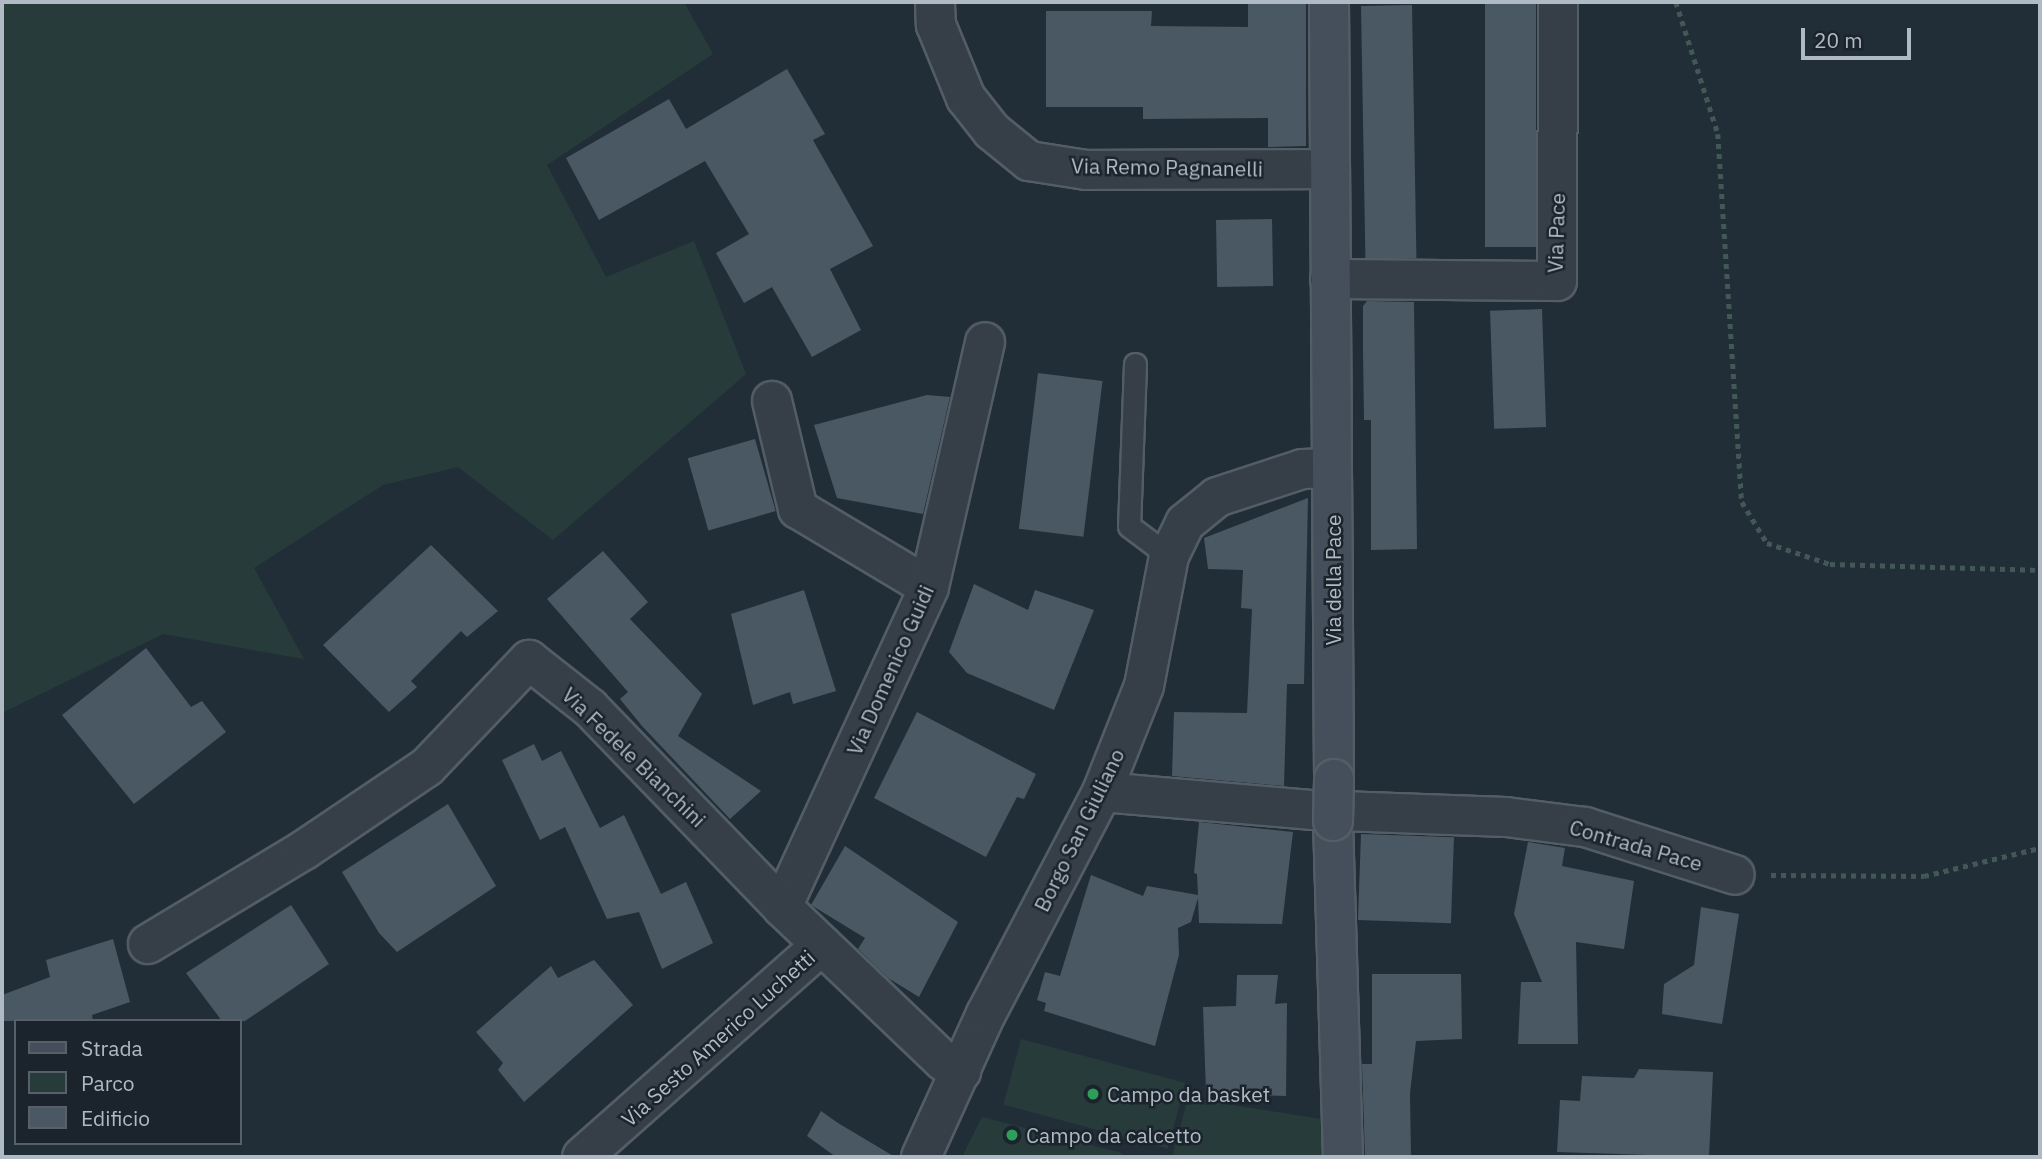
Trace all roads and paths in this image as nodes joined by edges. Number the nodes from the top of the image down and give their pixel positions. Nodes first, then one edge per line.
1 (936, 2) edge
2 (1329, 2) edge
3 (1558, 2) edge
4 (1676, 2) edge
5 (1329, 169) junction
6 (1330, 279) junction
7 (985, 342) dead end
8 (1135, 364) dead end
9 (772, 401) dead end
10 (1332, 468) junction
11 (1169, 556) junction
12 (2040, 570) edge
13 (929, 587) junction
14 (1102, 792) junction
15 (2040, 848) edge
16 (1735, 875) joint
17 (782, 907) junction
18 (148, 944) dead end
19 (822, 945) junction
20 (961, 1071) junction
21 (582, 1157) edge
22 (921, 1157) edge
23 (1343, 1157) edge

1 - 5 street, Via Remo Pagnanelli
2 - 5 main road, Via della Pace
3 - 6 street, Via Pace
4 - 12 path
5 - 6 main road, Via della Pace
6 - 10 main road, Via della Pace
7 - 13 street, Via Domenico Guidi
8 - 11 lane
9 - 13 street
10 - 11 street, Borgo San Giuliano
10 - 23 main road, Via della Pace, bridge
11 - 14 street, Borgo San Giuliano
13 - 17 street, Via Domenico Guidi
14 - 16 street, Contrada Pace
14 - 20 street, Borgo San Giuliano
15 - 16 path
17 - 18 street, Via Fedele Bianchini
17 - 19 street, Via Fedele Bianchini
19 - 20 street, Via Fedele Bianchini
19 - 21 street, Via Sesto Americo Luchetti
20 - 22 street, Borgo San Giuliano

